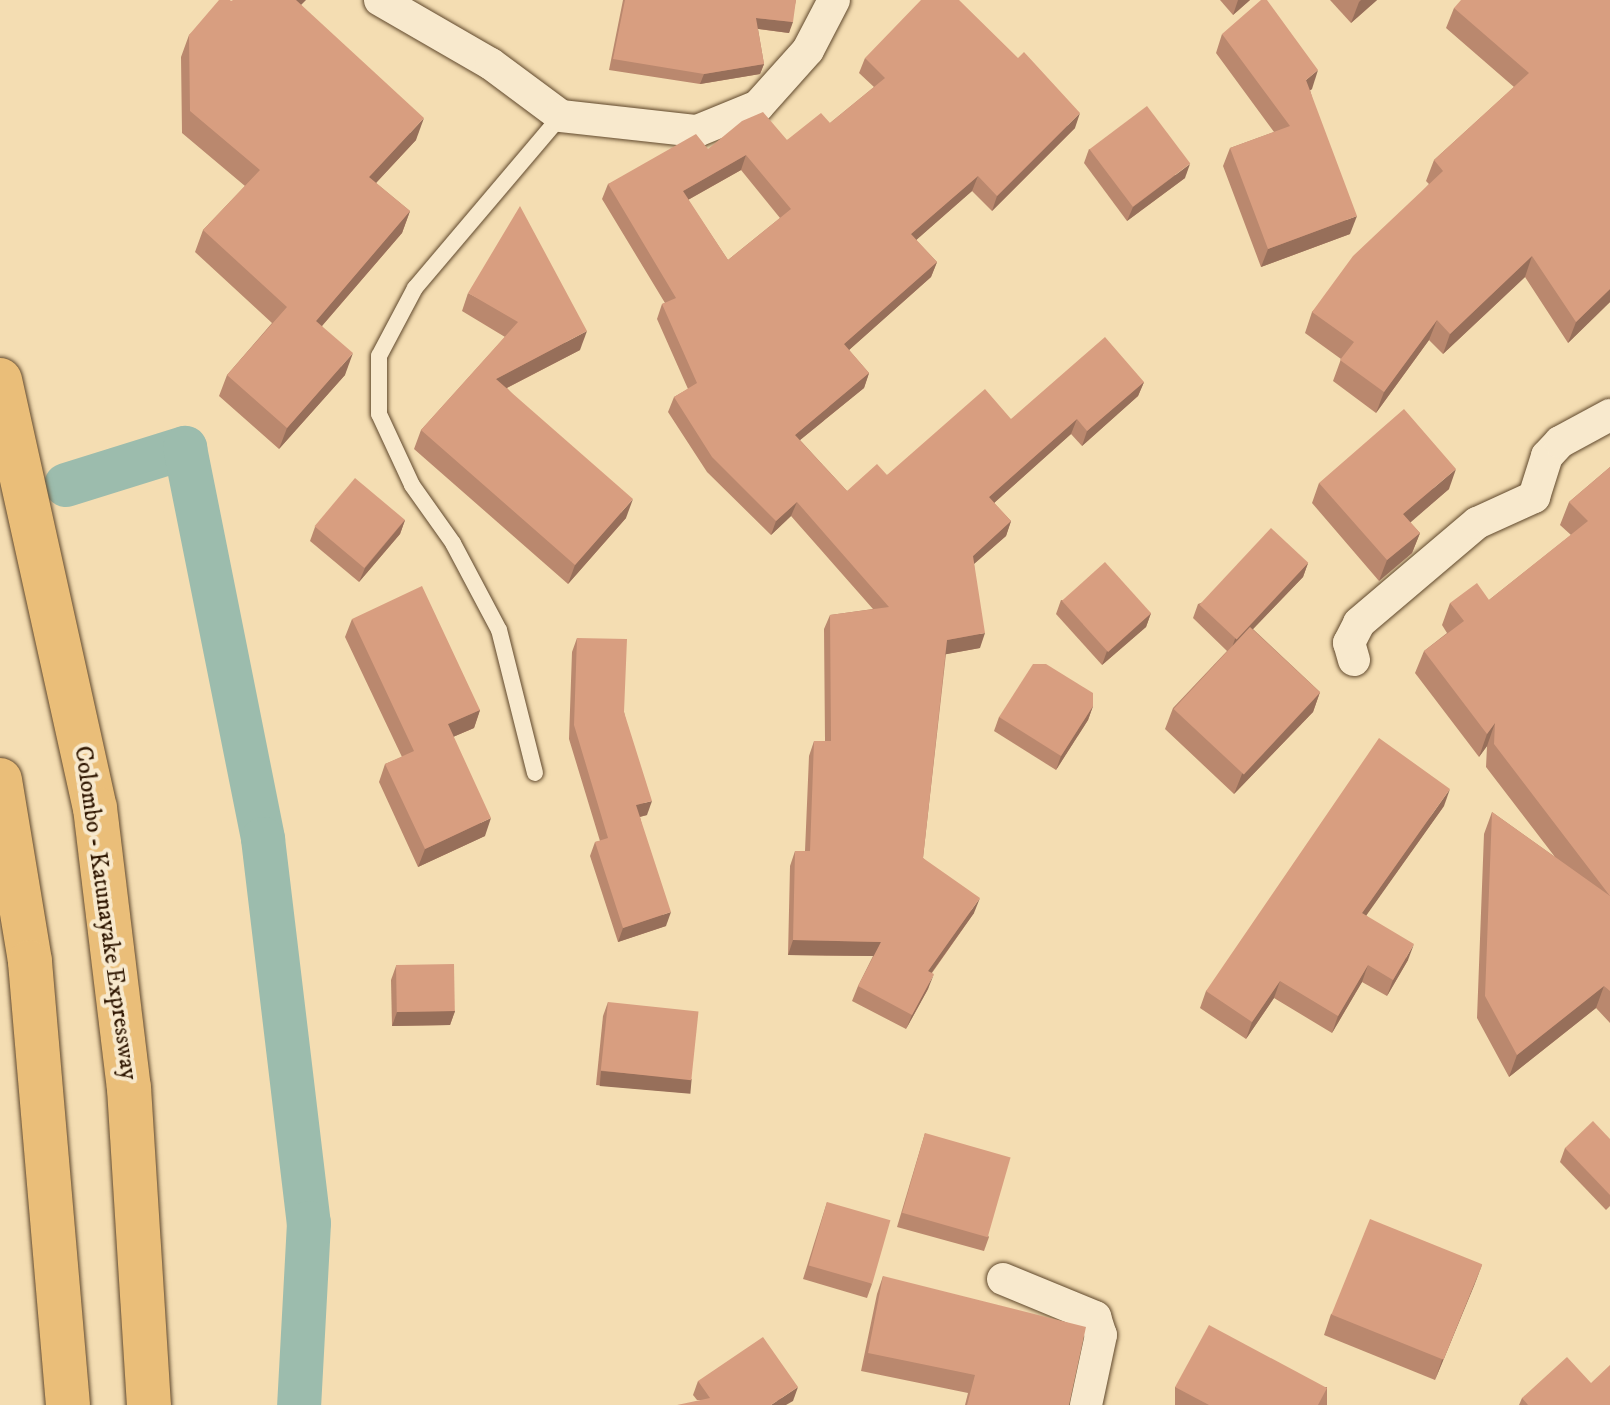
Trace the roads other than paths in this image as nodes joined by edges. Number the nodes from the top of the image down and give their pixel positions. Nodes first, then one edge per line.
1 (380, 0) edge
2 (834, 0) edge
3 (561, 116) junction
4 (0, 380) edge
5 (1610, 415) edge
6 (1354, 660) dead end
7 (535, 773) dead end
8 (0, 780) edge
9 (1003, 1279) dead end
10 (68, 1405) edge
11 (149, 1405) edge
12 (1086, 1405) edge

1 - 3 street
2 - 3 street
3 - 7 lane
4 - 11 highway, Colombo - Katunayake Expressway
5 - 6 street
8 - 10 highway
9 - 12 street

